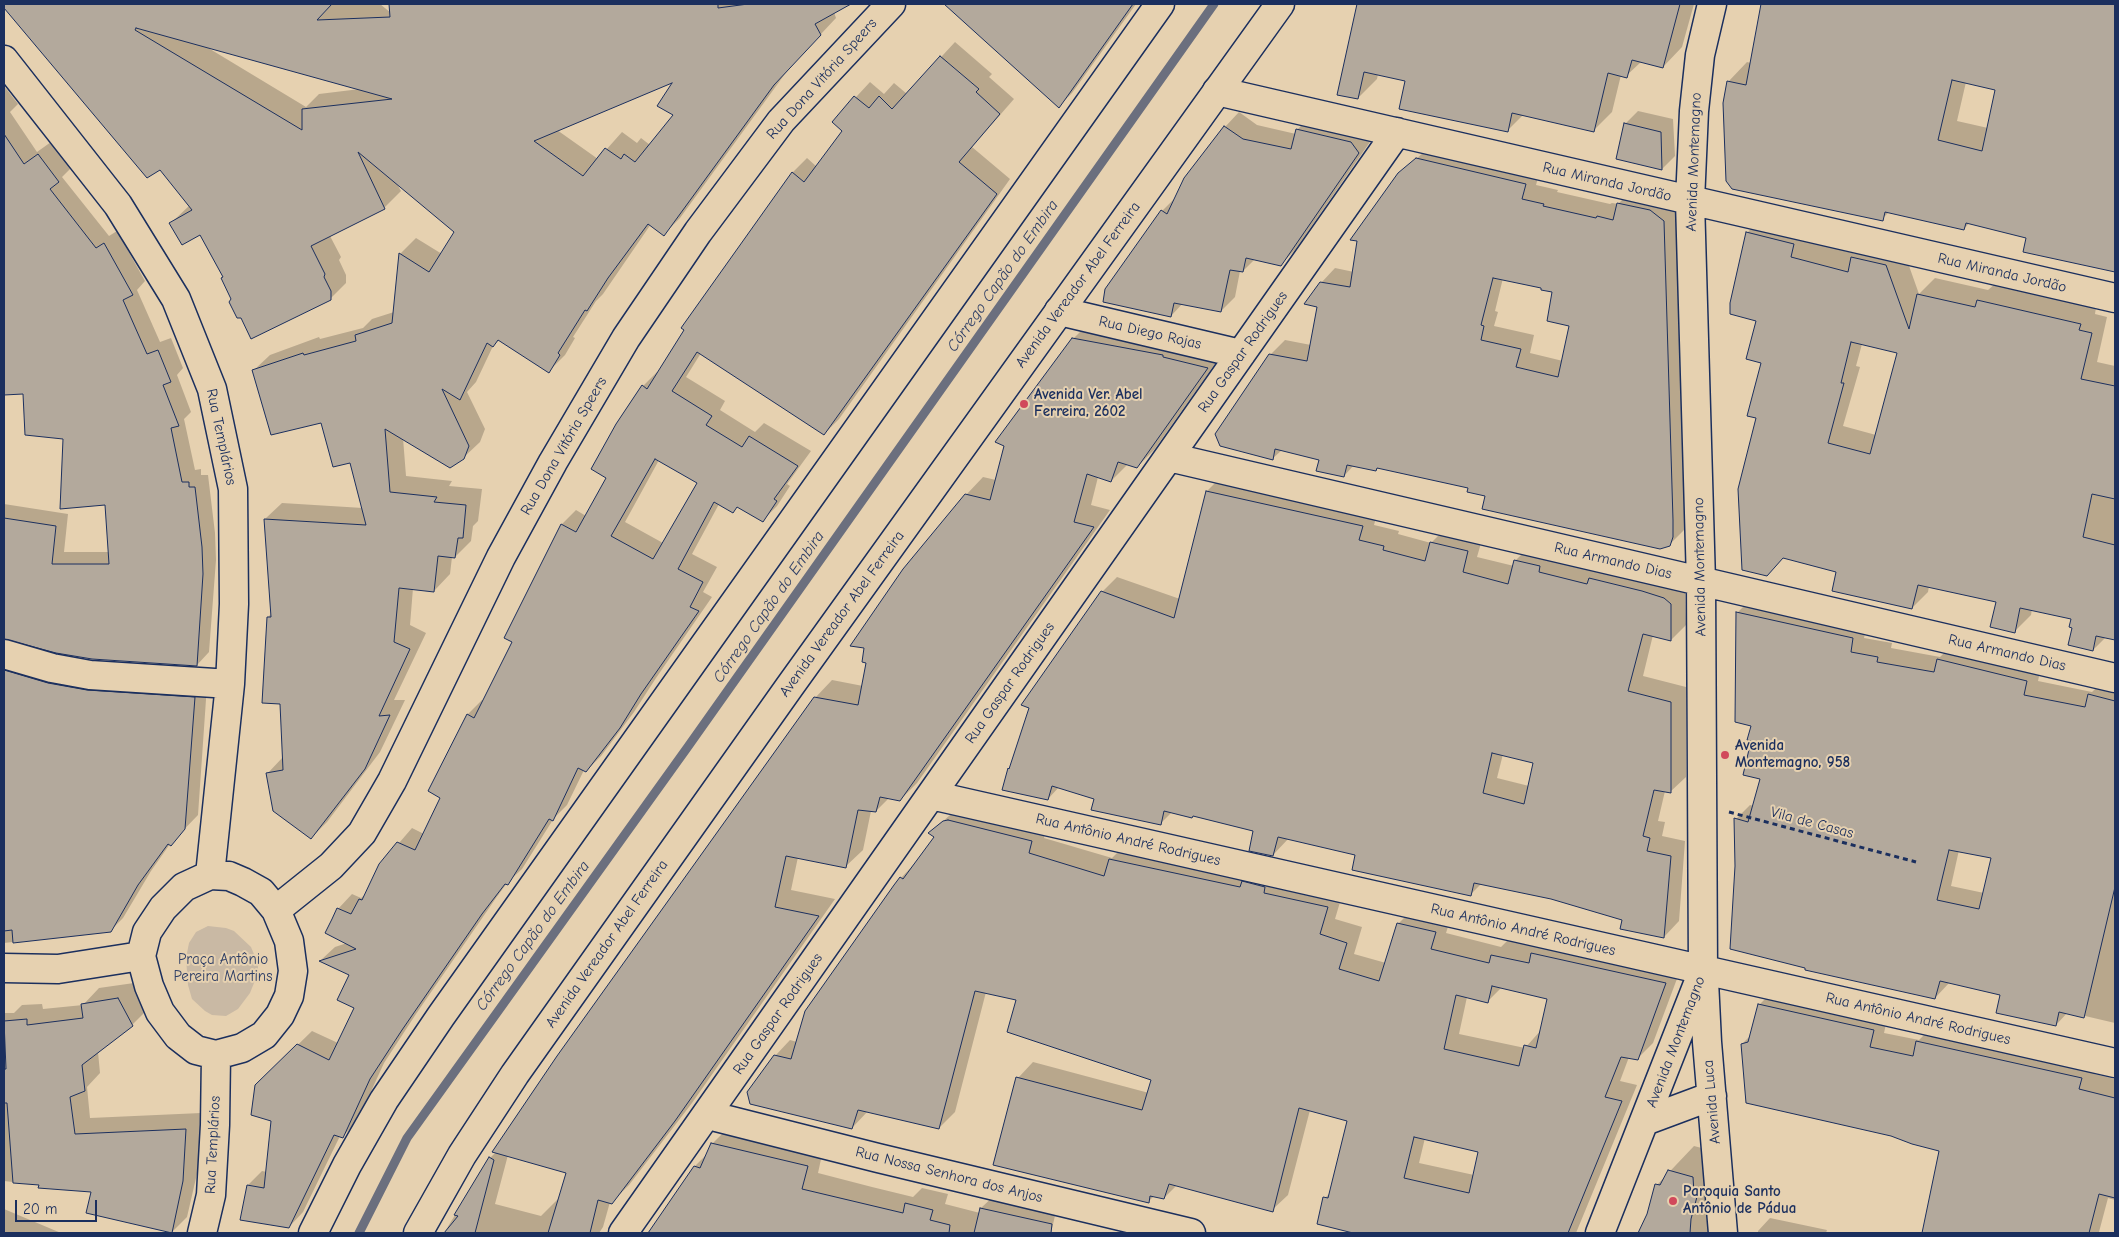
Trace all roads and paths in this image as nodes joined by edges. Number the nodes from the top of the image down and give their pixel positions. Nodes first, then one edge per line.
1 (891, 4) edge
2 (1160, 4) edge
3 (1280, 4) edge
4 (1712, 4) edge
5 (4, 60) edge
6 (1217, 91) junction
7 (1397, 132) junction
8 (1690, 201) junction
9 (2115, 298) edge
10 (1059, 312) junction
11 (1241, 354) junction
12 (1169, 457) junction
13 (1701, 582) junction
14 (4, 654) edge
15 (2115, 678) edge
16 (230, 684) junction
17 (931, 794) junction
18 (1702, 804) junction
19 (1916, 862) dead end
20 (210, 875) junction
21 (276, 910) junction
22 (141, 956) junction
23 (4, 968) edge
24 (1703, 971) junction
25 (216, 1055) junction
26 (2115, 1063) edge
27 (1712, 1096) junction
28 (708, 1114) junction
29 (1645, 1121) junction
30 (202, 1233) edge
31 (313, 1233) edge
32 (418, 1233) edge
33 (624, 1233) edge
34 (1190, 1233) edge
35 (1600, 1233) edge
36 (1723, 1233) edge

1 - 21 street, Rua Dona Vitória Speers
2 - 31 street
3 - 6 street, Avenida Vereador Abel Ferreira
4 - 8 street, Avenida Montemagno
5 - 16 street, Rua Templários
6 - 7 street, Rua Miranda Jordão
6 - 10 street, Avenida Vereador Abel Ferreira
7 - 8 street, Rua Miranda Jordão
7 - 11 street, Rua Gaspar Rodrigues
8 - 9 street, Rua Miranda Jordão
8 - 13 street, Avenida Montemagno
10 - 11 street, Rua Diego Rojas
10 - 32 street, Avenida Vereador Abel Ferreira
11 - 12 street, Rua Gaspar Rodrigues
12 - 13 street, Rua Armando Dias
12 - 17 street, Rua Gaspar Rodrigues
13 - 15 street, Rua Armando Dias
13 - 18 street, Avenida Montemagno
14 - 16 street
16 - 20 street, Rua Templários
17 - 24 street, Rua Antônio André Rodrigues
17 - 28 street, Rua Gaspar Rodrigues
18 - 19 path, Vila de Casas
18 - 24 street, Avenida Montemagno
20 - 21 street
20 - 22 street
21 - 25 street
22 - 23 street
22 - 25 street
24 - 26 street, Rua Antônio André Rodrigues
24 - 27 street, Avenida Luca
24 - 29 street, Avenida Montemagno
25 - 30 street, Rua Templários
27 - 29 street, Avenida Montemagno
27 - 36 street, Avenida Luca
28 - 33 street, Rua Gaspar Rodrigues
28 - 34 street, Rua Nossa Senhora dos Anjos
29 - 35 street, Avenida Montemagno

